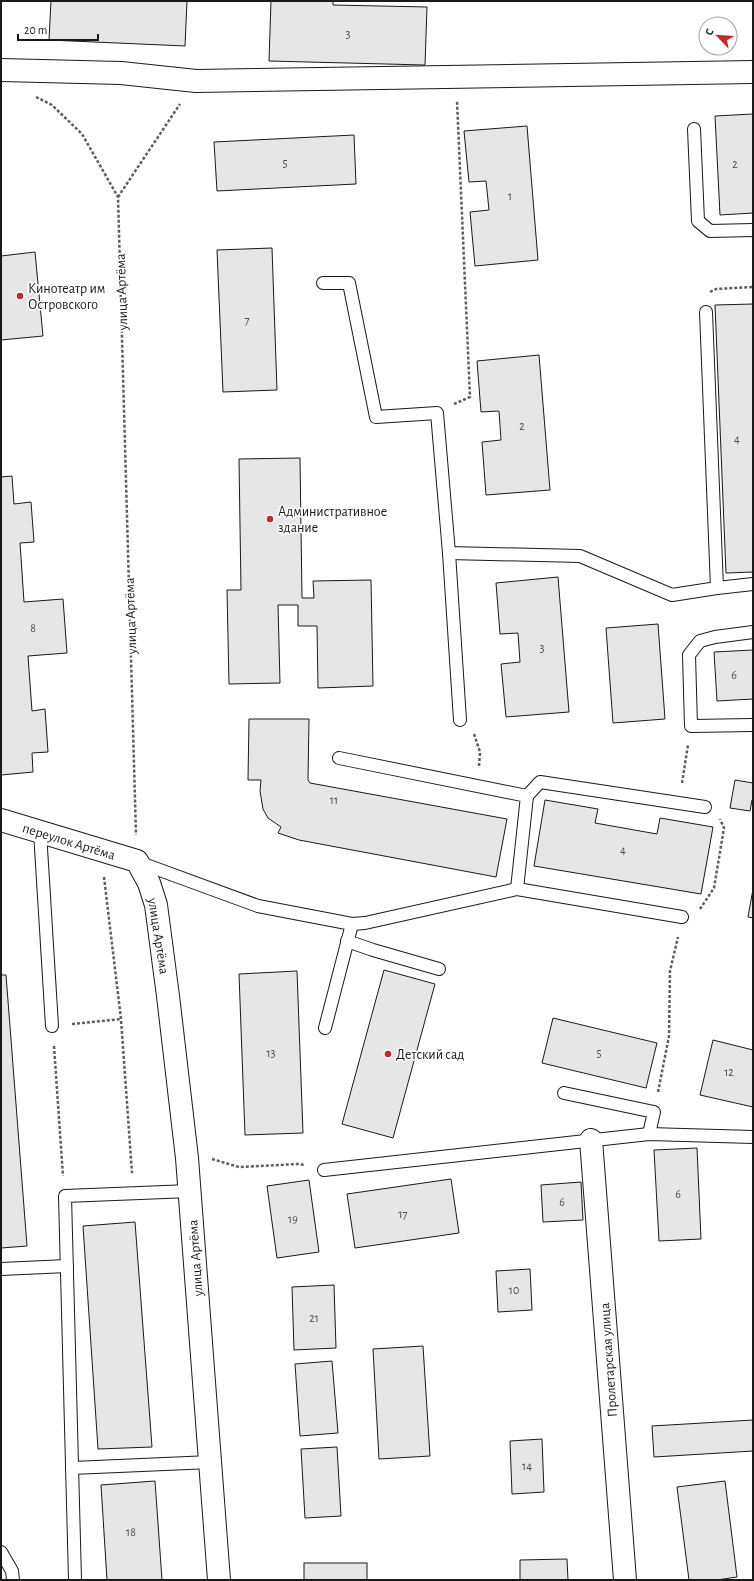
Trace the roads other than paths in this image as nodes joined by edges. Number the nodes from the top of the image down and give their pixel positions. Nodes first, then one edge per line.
1 (1, 70) edge
2 (753, 72) edge
3 (694, 129) dead end
4 (753, 230) edge
5 (323, 283) dead end
6 (706, 312) road end
7 (449, 553) junction
8 (753, 584) edge
9 (717, 588) junction
10 (753, 632) edge
11 (460, 720) road end
12 (753, 725) edge
13 (339, 758) dead end
14 (527, 796) junction
15 (705, 808) road end
16 (1, 820) edge
17 (40, 832) junction
18 (137, 861) junction
19 (517, 889) junction
20 (682, 917) road end
21 (352, 924) junction
22 (348, 941) junction
23 (439, 969) dead end
24 (52, 1026) road end
25 (325, 1028) dead end
26 (564, 1094) dead end
27 (649, 1134) junction
28 (753, 1137) edge
29 (591, 1140) junction
30 (324, 1170) road end
31 (190, 1191) junction
32 (67, 1266) junction
33 (1, 1269) edge
34 (211, 1462) junction
35 (72, 1468) junction
36 (1, 1552) edge
37 (13, 1580) edge
38 (75, 1580) edge
39 (219, 1580) edge
40 (625, 1580) edge

1 - 2 street
3 - 4 lane
5 - 7 lane
6 - 9 lane
7 - 9 lane
7 - 11 lane
8 - 9 lane
10 - 12 lane
13 - 14 lane
14 - 15 lane
14 - 19 lane
16 - 17 street, переулок Артёма
17 - 18 street, переулок Артёма
17 - 24 lane
18 - 21 lane
18 - 31 street, улица Артёма
19 - 20 lane
19 - 21 lane
21 - 22 lane
22 - 23 lane
22 - 25 lane
26 - 27 lane
27 - 28 lane
27 - 29 lane
29 - 30 lane
29 - 40 street, Пролетарская улица
31 - 32 lane
31 - 34 street, улица Артёма
32 - 33 lane
32 - 35 lane
34 - 35 lane
34 - 39 street, улица Артёма
35 - 38 lane
36 - 37 lane

